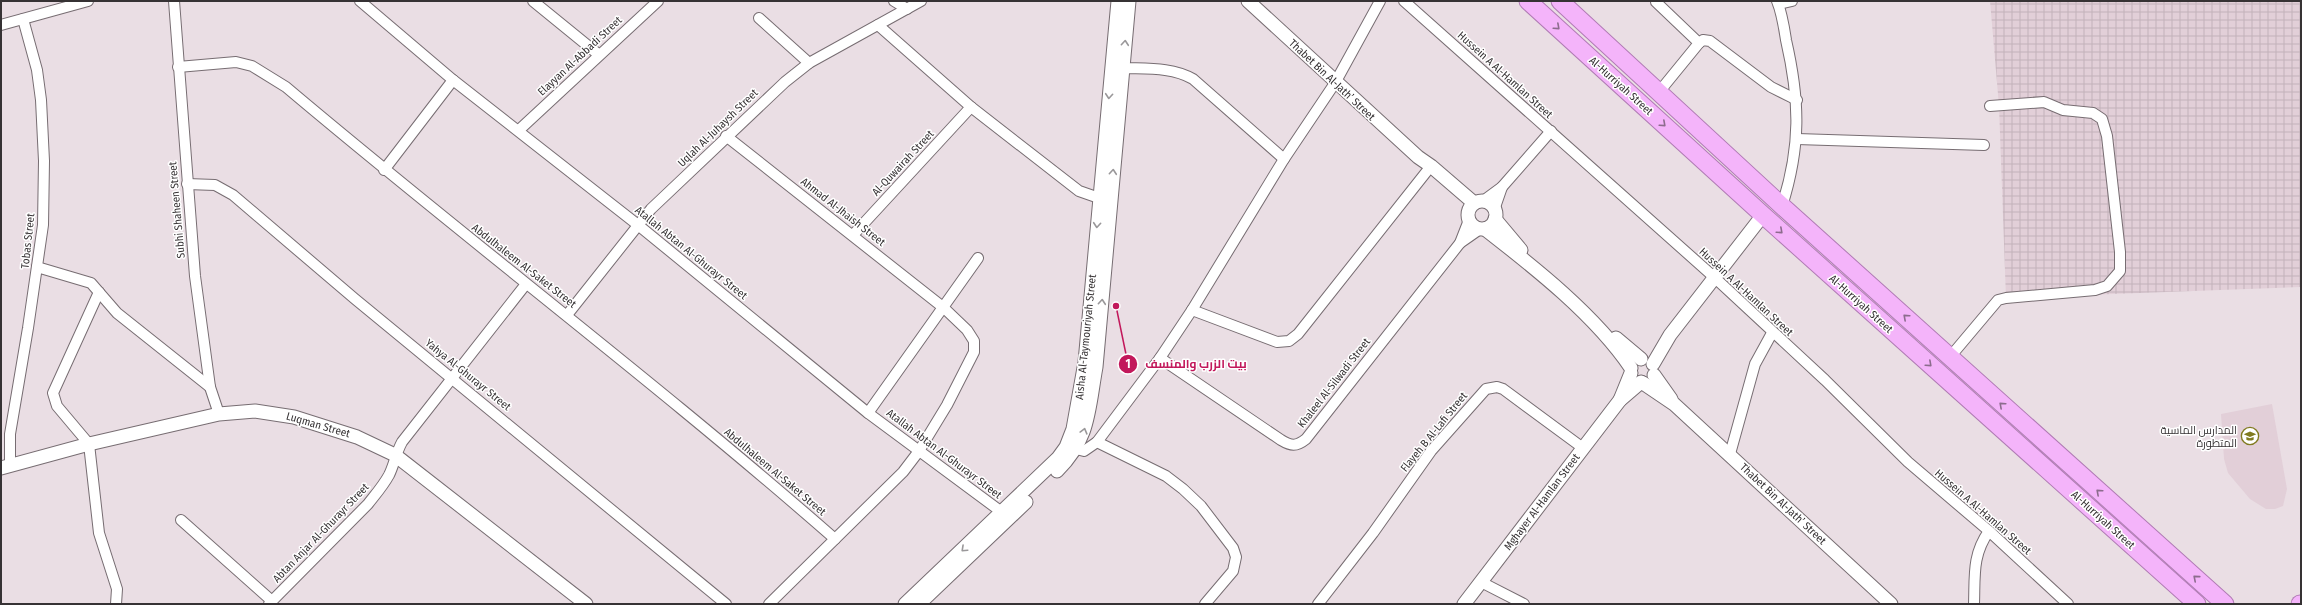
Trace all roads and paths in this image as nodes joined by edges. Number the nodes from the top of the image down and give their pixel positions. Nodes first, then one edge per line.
1 (88, 1) edge
2 (174, 1) edge
3 (360, 1) edge
4 (533, 1) edge
5 (658, 1) edge
6 (894, 1) edge
7 (921, 1) edge
8 (1118, 1) edge
9 (1129, 1) edge
10 (1248, 1) edge
11 (1380, 1) edge
12 (1404, 1) edge
13 (1528, 1) edge
14 (1560, 1) edge
15 (1792, 1) edge
16 (1656, 2) edge
17 (1778, 3) edge
18 (907, 9) junction
19 (759, 18) dead end
20 (23, 19) junction
21 (878, 25) junction
22 (1, 26) edge
23 (1699, 43) junction
24 (598, 54) junction
25 (809, 63) junction
26 (178, 67) junction
27 (1122, 68) junction
28 (453, 80) junction
29 (1335, 83) junction
30 (1659, 92) junction
31 (1797, 100) junction
32 (1990, 106) dead end
33 (971, 107) junction
34 (519, 130) junction
35 (1551, 132) junction
36 (726, 136) junction
37 (1797, 139) junction
38 (1984, 145) dead end
39 (1284, 159) junction
40 (1429, 168) junction
41 (384, 170) junction
42 (186, 184) junction
43 (1502, 187) junction
44 (1099, 198) junction
45 (1782, 206) junction
46 (1474, 209) junction
47 (1495, 215) junction
48 (1763, 215) junction
49 (638, 224) junction
50 (1482, 229) junction
51 (853, 235) junction
52 (1460, 243) junction
53 (978, 258) dead end
54 (38, 267) junction
55 (1714, 278) junction
56 (526, 284) junction
57 (99, 292) junction
58 (944, 308) junction
59 (1192, 310) junction
60 (567, 315) junction
61 (1772, 333) junction
62 (1950, 357) junction
63 (1160, 358) junction
64 (1642, 370) junction
65 (452, 378) junction
66 (210, 387) junction
67 (868, 412) junction
68 (219, 414) junction
69 (1097, 442) junction
70 (89, 444) junction
71 (1071, 448) junction
72 (1583, 448) junction
73 (919, 451) junction
74 (1730, 454) junction
75 (395, 455) junction
76 (5, 467) edge
77 (1006, 516) junction
78 (181, 520) dead end
79 (1989, 530) junction
80 (835, 539) junction
81 (1481, 582) junction
82 (2183, 597) edge
83 (271, 603) edge
84 (2226, 603) edge
85 (116, 604) edge
86 (586, 604) edge
87 (726, 604) edge
88 (769, 604) edge
89 (905, 604) edge
90 (919, 604) edge
91 (1205, 604) edge
92 (1318, 604) edge
93 (1464, 604) edge
94 (1524, 604) edge
95 (1891, 604) edge
96 (1974, 604) edge
97 (2068, 604) edge
98 (2197, 604) edge

1 - 20 street
2 - 26 street, Subhi Shaheen Street
3 - 28 street, Atallah Abtan Al-Ghurayr Street
4 - 24 street
5 - 24 street, Elayyan Al-Abbadi Street
6 - 18 street
7 - 18 street, Uqlah Al-Juhaysh Street
8 -> 44 street, Aisha Al-Taymouriyah Street
27 -> 9 street, Aisha Al-Taymouriyah Street
10 - 29 street, Thabet Bin Al-Jath’ Street
11 - 29 street
12 - 35 street, Hussein A Al-Hamlan Street
13 -> 48 highway, Al-Hurriyah Street
14 - 30 highway, Al-Hurriyah Street
15 - 17 street
16 - 23 street
17 - 31 street
18 - 21 street, Uqlah Al-Juhaysh Street
19 - 25 street
20 - 22 street
20 - 54 street, Tobas Street
21 - 25 street, Uqlah Al-Juhaysh Street
21 - 33 street
23 - 30 street
23 - 31 street
24 - 34 street, Elayyan Al-Abbadi Street
25 - 36 street, Uqlah Al-Juhaysh Street
26 - 41 street, Abdulhaleem Al-Saket Street
26 - 42 street, Subhi Shaheen Street
27 - 39 street
71 -> 27 street, Aisha Al-Taymouriyah Street
28 - 34 street, Atallah Abtan Al-Ghurayr Street
28 - 41 street
29 - 39 street
29 - 40 street, Thabet Bin Al-Jath’ Street
30 - 45 highway, Al-Hurriyah Street
31 - 37 street
32 - 62 street
33 - 44 street
33 - 51 street, Al-Quwairah Street
34 - 49 street, Atallah Abtan Al-Ghurayr Street
35 - 43 street
35 - 55 street, Hussein A Al-Hamlan Street
36 - 49 street, Uqlah Al-Juhaysh Street
36 - 51 street, Ahmad Al-Jhaish Street
37 - 38 street
37 - 45 street
39 - 59 street
40 - 46 street, Thabet Bin Al-Jath’ Street
40 - 59 street
41 - 56 street, Abdulhaleem Al-Saket Street
42 - 65 street, Yahya Al-Ghurayr Street
42 - 66 street, Subhi Shaheen Street
43 - 46 street
43 - 47 street
44 -> 71 street, Aisha Al-Taymouriyah Street
62 -> 45 highway, Al-Hurriyah Street
46 - 47 street
46 - 50 street
46 - 52 street, Khaleel Al-Silwadi Street
47 - 50 street
47 - 64 street, Thabet Bin Al-Jath’ Street
48 - 55 street, Mghayer Al-Hamlan Street
48 -> 82 highway, Al-Hurriyah Street
49 - 60 street, Uqlah Al-Juhaysh Street
49 - 67 street, Atallah Abtan Al-Ghurayr Street
50 - 52 street, Khaleel Al-Silwadi Street
50 - 64 street, Thabet Bin Al-Jath’ Street
51 - 58 street, Ahmad Al-Jhaish Street
52 - 63 street, Khaleel Al-Silwadi Street
53 - 58 street
54 - 57 street
54 - 76 street, Tobas Street
55 - 61 street, Hussein A Al-Hamlan Street
55 - 64 street, Mghayer Al-Hamlan Street
56 - 60 street, Abdulhaleem Al-Saket Street
56 - 65 street, Abtan Anjar Al-Ghurayr Street
57 - 66 street
57 - 70 street
58 - 67 street
58 - 73 street
59 - 63 street
60 - 80 street, Abdulhaleem Al-Saket Street
61 - 74 street
61 - 79 street, Hussein A Al-Hamlan Street
84 -> 62 highway, Al-Hurriyah Street
63 - 69 street
64 - 72 street, Mghayer Al-Hamlan Street
64 - 74 street, Thabet Bin Al-Jath’ Street
65 - 75 street, Abtan Anjar Al-Ghurayr Street
65 - 87 street, Yahya Al-Ghurayr Street
66 - 68 street, Subhi Shaheen Street
67 - 73 street, Atallah Abtan Al-Ghurayr Street
68 - 70 street, Luqman Street
68 - 75 street, Luqman Street
69 - 71 street
69 - 91 street
70 - 76 street, Luqman Street
70 - 85 street
71 - 77 street, Aisha Al-Taymouriyah Street
72 - 81 street, Mghayer Al-Hamlan Street
72 - 92 street, Flayeh B Al-Lafi Street
73 - 77 street, Atallah Abtan Al-Ghurayr Street
73 - 80 street
74 - 95 street, Thabet Bin Al-Jath’ Street
75 - 83 street, Abtan Anjar Al-Ghurayr Street
75 - 86 street, Luqman Street
77 -> 89 street, Aisha Al-Taymouriyah Street
77 - 90 street, Aisha Al-Taymouriyah Street
78 - 83 street
79 - 96 street
79 - 97 street, Hussein A Al-Hamlan Street
80 - 88 street
81 - 93 street, Mghayer Al-Hamlan Street
81 - 94 street
82 - 98 highway, Al-Hurriyah Street

